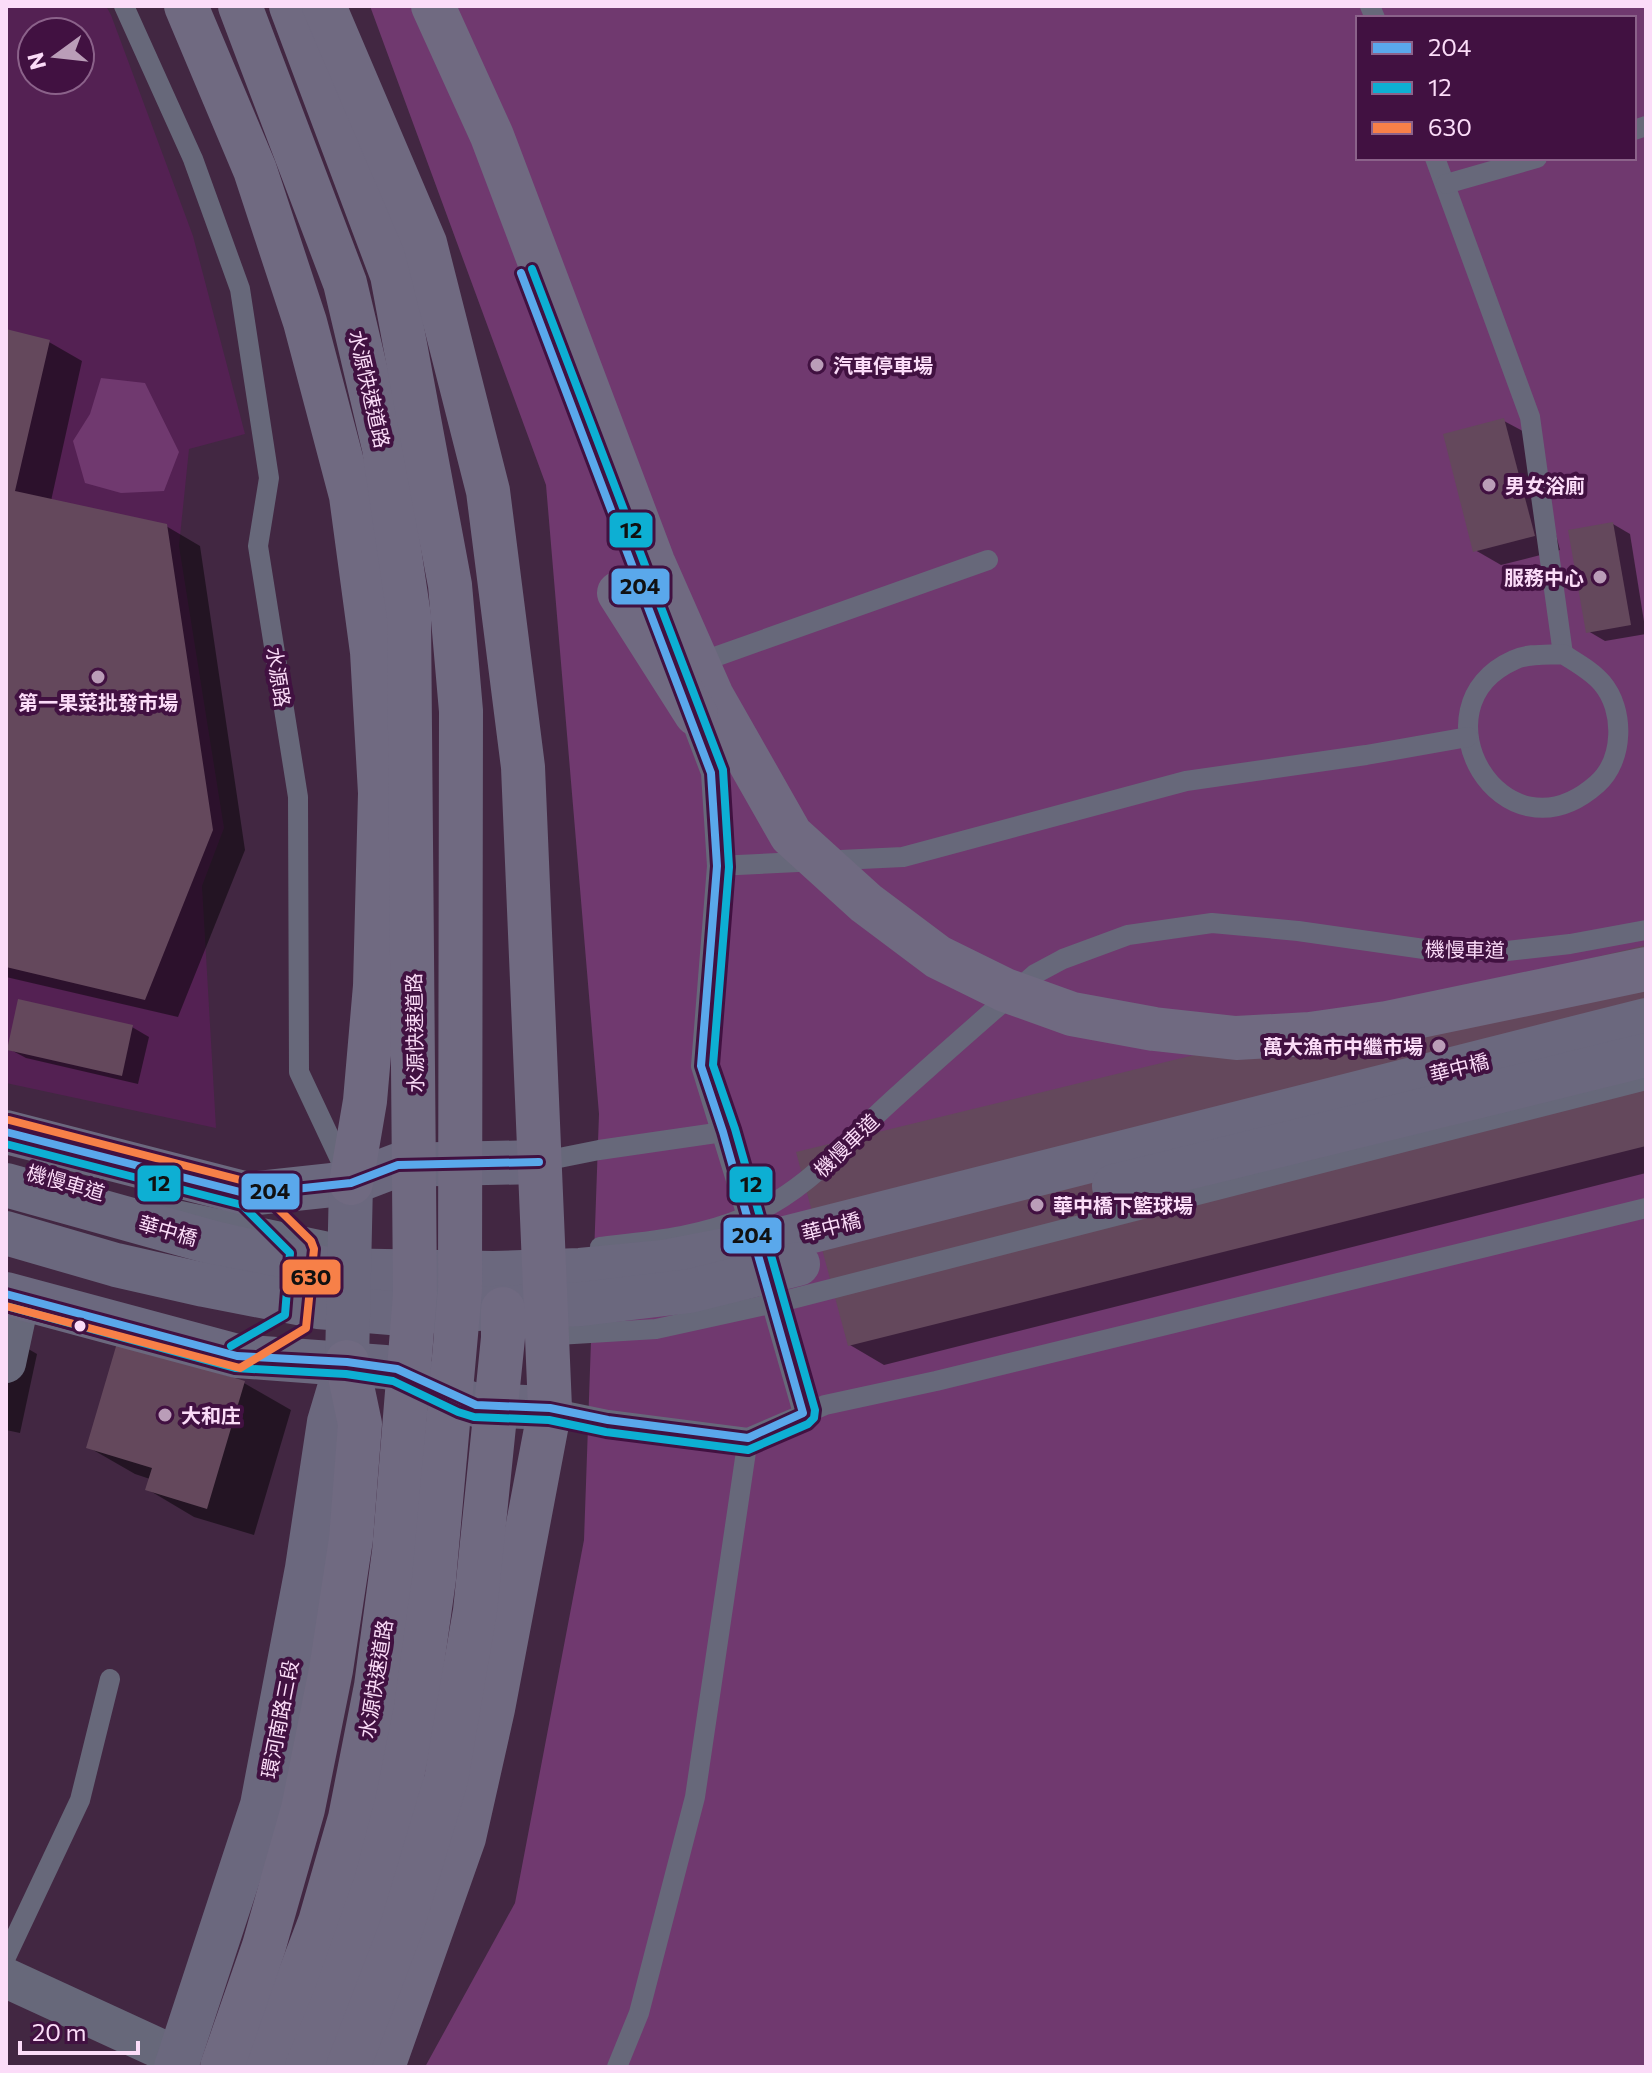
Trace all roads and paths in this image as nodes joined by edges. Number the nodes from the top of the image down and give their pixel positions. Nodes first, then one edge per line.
1 (124, 6) edge
2 (186, 6) edge
3 (240, 6) edge
4 (291, 6) edge
5 (324, 6) edge
6 (422, 6) edge
7 (433, 6) edge
8 (472, 139) dead end
9 (1436, 160) edge
10 (1530, 160) edge
11 (1446, 184) junction
12 (516, 258) dead end
13 (988, 560) dead end
14 (619, 593) dead end
15 (1563, 654) junction
16 (672, 672) junction
17 (1468, 737) junction
18 (791, 835) junction
19 (717, 866) junction
20 (1646, 930) edge
21 (1646, 969) edge
22 (1646, 1020) edge
23 (1646, 1055) edge
24 (1646, 1080) edge
25 (6, 1132) edge
26 (723, 1132) junction
27 (539, 1162) junction
28 (6, 1165) edge
29 (351, 1183) junction
30 (6, 1185) edge
31 (248, 1194) junction
32 (1646, 1208) edge
33 (6, 1233) edge
34 (6, 1254) edge
35 (13, 1296) edge
36 (492, 1330) junction
37 (237, 1356) junction
38 (347, 1362) junction
39 (6, 1363) edge
40 (550, 1408) junction
41 (803, 1413) junction
42 (748, 1438) junction
43 (110, 1679) dead end
44 (6, 1957) edge
45 (6, 1978) edge
46 (193, 2064) edge
47 (265, 2067) edge
48 (307, 2067) edge
49 (348, 2067) edge
50 (383, 2067) edge
51 (617, 2067) edge

1 - 29 lane, 水源路
2 - 29 highway
3 - 47 highway, 水源快速道路
4 - 48 highway, 水源快速道路
5 - 27 highway
6 - 8 lane
7 - 18 highway
9 - 11 lane
10 - 11 lane
11 - 15 lane
12 - 16 lane
13 - 16 lane
14 - 18 highway
15 - 17 lane
15 - 17 lane
16 - 19 lane
17 - 19 lane
18 - 21 highway
19 - 26 lane
20 - 28 lane, 機慢車道
22 - 30 main road, 華中橋
23 - 36 main road, 華中橋
24 - 36 lane
25 - 31 main road
26 - 27 lane
26 - 41 lane
27 - 29 main road
27 - 40 highway
29 - 31 main road
29 - 38 main road, 水源路
31 - 37 main road
32 - 41 lane
33 - 36 main road, 華中橋
34 - 36 lane
35 - 37 main road
35 - 39 street
36 - 49 highway
37 - 38 main road
38 - 40 main road
38 - 46 highway
40 - 42 lane
40 - 50 highway
41 - 42 lane
42 - 51 lane
43 - 44 lane
45 - 46 street

